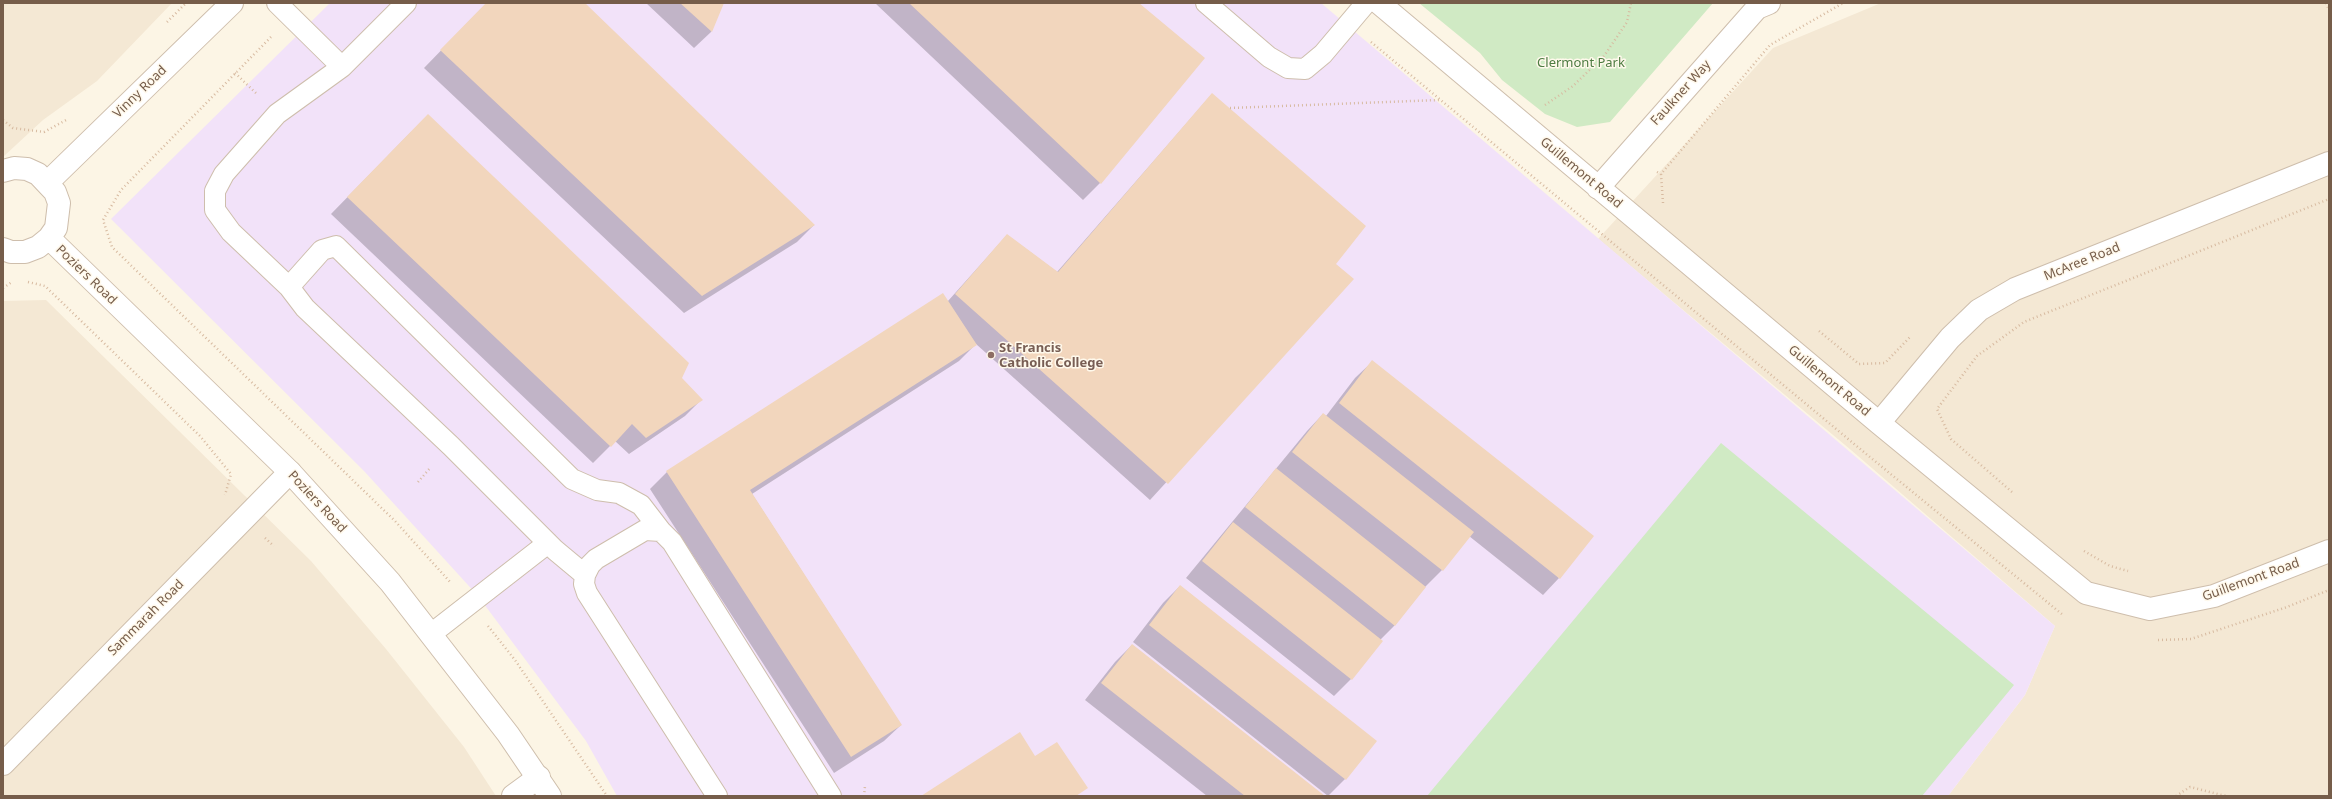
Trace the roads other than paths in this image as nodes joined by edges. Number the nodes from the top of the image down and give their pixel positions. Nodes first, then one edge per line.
1 (232, 3) edge
2 (277, 3) edge
3 (406, 3) edge
4 (1206, 3) edge
5 (1366, 3) edge
6 (1379, 3) edge
7 (1769, 3) edge
8 (342, 67) junction
9 (2329, 163) edge
10 (3, 170) edge
11 (48, 182) junction
12 (1598, 188) junction
13 (49, 238) junction
14 (3, 249) edge
15 (289, 286) junction
16 (1879, 423) junction
17 (290, 472) junction
18 (660, 531) junction
19 (548, 543) junction
20 (2329, 551) edge
21 (584, 575) junction
22 (431, 634) junction
23 (3, 764) edge
24 (539, 777) junction
25 (514, 796) edge
26 (550, 796) edge
27 (717, 796) edge
28 (831, 796) edge

1 - 11 street, Vinny Road
2 - 8 lane
3 - 8 lane
4 - 5 lane
6 - 12 street, Guillemont Road
7 - 12 street, Faulkner Way
8 - 15 lane
9 - 16 street, McAree Road
10 - 11 street
11 - 13 street
12 - 16 street, Guillemont Road
13 - 14 street
13 - 17 street, Poziers Road
15 - 18 lane
15 - 19 lane
16 - 20 street, Guillemont Road
17 - 22 street, Poziers Road
17 - 23 street, Sammarah Road
18 - 21 lane
18 - 28 lane
19 - 21 lane
19 - 22 lane
21 - 27 lane
22 - 24 street, Poziers Road
24 - 25 street
24 - 26 street, Poziers Road

